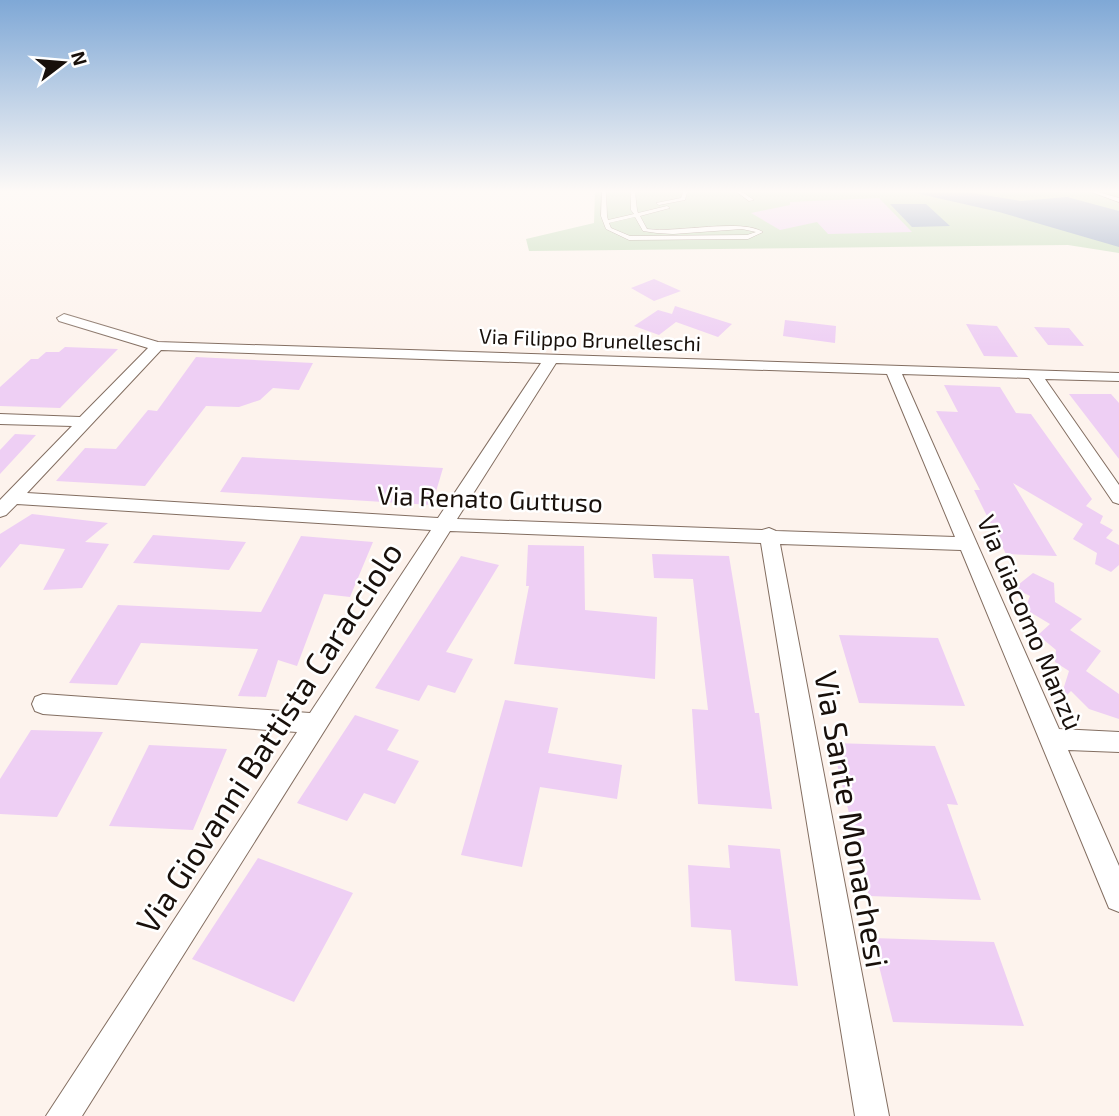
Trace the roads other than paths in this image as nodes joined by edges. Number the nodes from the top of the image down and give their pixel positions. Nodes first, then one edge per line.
1 (64, 318) dead end
2 (157, 345) junction
3 (551, 359) junction
4 (892, 369) junction
5 (1033, 373) junction
6 (1119, 377) edge
7 (0, 419) edge
8 (84, 422) junction
9 (1119, 498) edge
10 (6, 504) edge
11 (445, 524) junction
12 (769, 534) junction
13 (967, 544) junction
14 (43, 704) dead end
15 (316, 723) junction
16 (1051, 739) junction
17 (1119, 742) edge
18 (1119, 898) edge
19 (63, 1116) edge
20 (872, 1116) edge

1 - 2 street, Via Filippo Brunelleschi
2 - 3 street, Via Filippo Brunelleschi
2 - 8 street
3 - 4 street, Via Filippo Brunelleschi
3 - 11 street, Via Giovanni Battista Caracciolo
4 - 5 street, Via Filippo Brunelleschi
4 - 13 street, Via Giacomo Manzù
5 - 6 street, Via Filippo Brunelleschi
5 - 9 street
7 - 8 street
8 - 10 street
10 - 11 street, Via Renato Guttuso
11 - 12 street, Via Renato Guttuso
11 - 15 street, Via Giovanni Battista Caracciolo
12 - 13 street, Via Renato Guttuso
12 - 20 street, Via Sante Monachesi
13 - 16 street, Via Giacomo Manzù
14 - 15 street
15 - 19 street, Via Giovanni Battista Caracciolo
16 - 17 street
16 - 18 street, Via Giacomo Manzù

